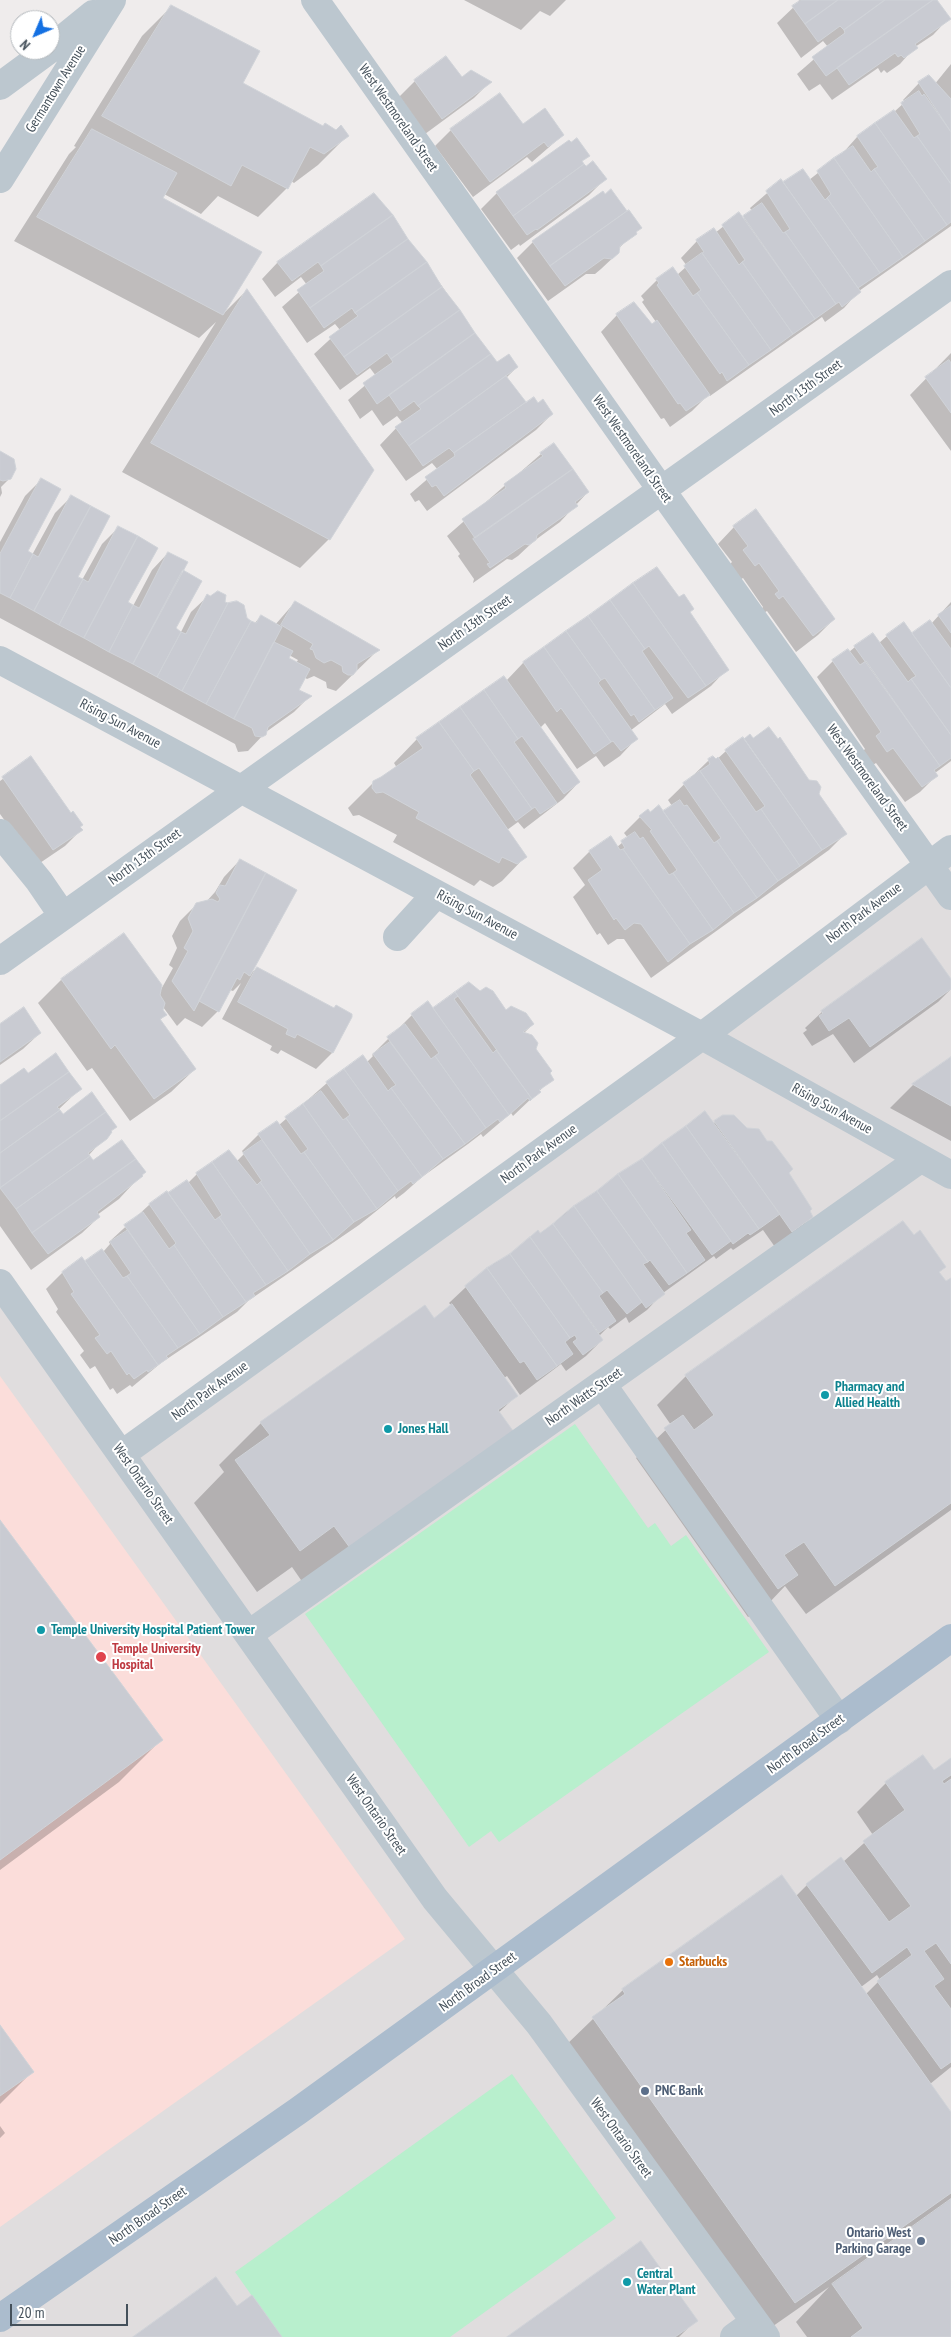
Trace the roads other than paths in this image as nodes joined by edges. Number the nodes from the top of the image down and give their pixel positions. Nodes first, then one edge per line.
1 (111, 0) edge
2 (315, 0) edge
3 (60, 42) edge
4 (36, 60) edge
5 (0, 86) edge
6 (0, 180) edge
7 (951, 284) edge
8 (662, 491) junction
9 (0, 660) edge
10 (240, 788) junction
11 (0, 833) edge
12 (951, 849) edge
13 (929, 864) junction
14 (436, 894) junction
15 (951, 896) edge
16 (63, 916) junction
17 (397, 937) dead end
18 (0, 961) edge
19 (702, 1036) junction
20 (920, 1159) junction
21 (951, 1175) edge
22 (0, 1284) edge
23 (602, 1384) junction
24 (122, 1454) junction
25 (249, 1634) junction
26 (951, 1638) edge
27 (839, 1720) junction
28 (494, 1970) junction
29 (0, 2318) edge
30 (751, 2332) edge

1 - 3 street
1 - 6 street, Germantown Avenue
2 - 8 street, West Westmoreland Street
4 - 5 street
7 - 8 street, North 13th Street
8 - 10 street, North 13th Street
8 - 13 street, West Westmoreland Street
9 - 10 street, Rising Sun Avenue
10 - 14 street, Rising Sun Avenue
10 - 16 street, North 13th Street
11 - 16 street
12 - 13 street, North Park Avenue
13 - 15 street, West Westmoreland Street
13 - 19 street, North Park Avenue
14 - 17 street
14 - 19 street, Rising Sun Avenue
16 - 18 street, North 13th Street
19 - 20 street, Rising Sun Avenue
19 - 24 street, North Park Avenue
20 - 21 street, Rising Sun Avenue
20 - 23 street, North Watts Street
22 - 24 street, West Ontario Street
23 - 25 street, North Watts Street
23 - 27 street
24 - 25 street, West Ontario Street
25 - 28 street, West Ontario Street
26 - 27 main road, North Broad Street
27 - 28 main road, North Broad Street
28 - 29 main road, North Broad Street
28 - 30 street, West Ontario Street

